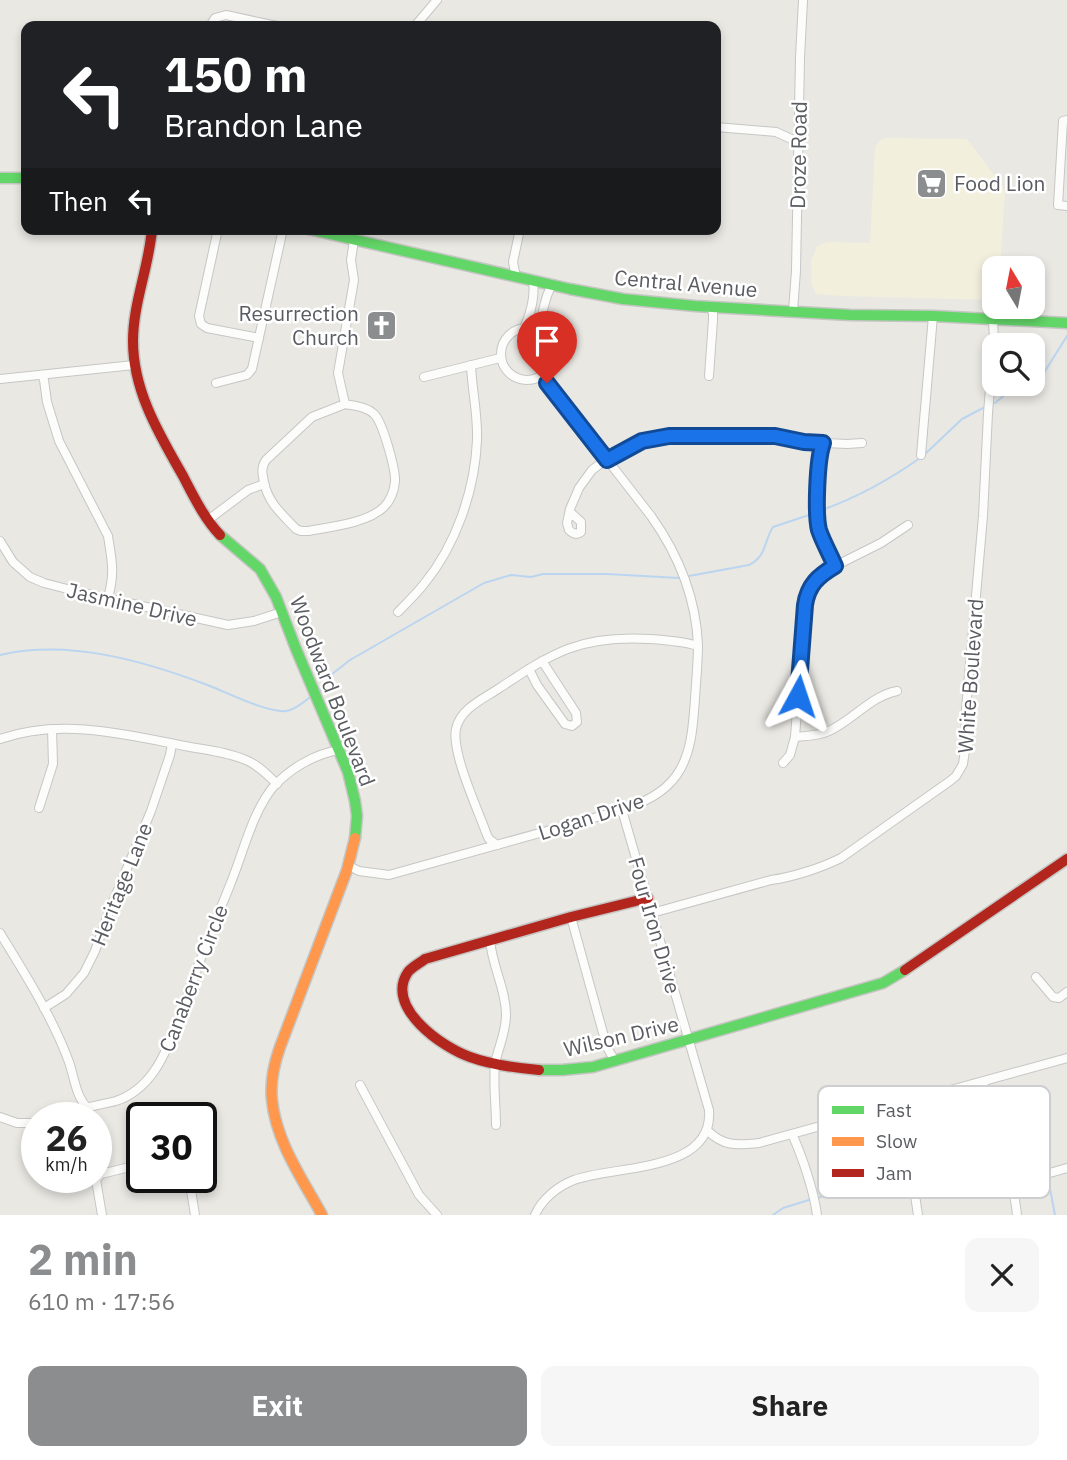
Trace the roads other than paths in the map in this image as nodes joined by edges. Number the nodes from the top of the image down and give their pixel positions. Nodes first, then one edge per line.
1 (437, 0) edge
2 (803, 0) edge
3 (215, 21) edge
4 (254, 21) edge
5 (419, 21) edge
6 (1067, 120) edge
7 (721, 127) edge
8 (798, 142) junction
9 (0, 178) edge
10 (21, 178) edge
11 (1067, 206) edge
12 (153, 235) edge
13 (217, 235) edge
14 (282, 235) edge
15 (333, 235) edge
16 (519, 235) edge
17 (354, 240) junction
18 (516, 277) junction
19 (533, 281) junction
20 (552, 285) junction
21 (709, 306) junction
22 (793, 311) junction
23 (933, 316) junction
24 (993, 320) junction
25 (1067, 323) edge
26 (524, 328) junction
27 (541, 332) junction
28 (259, 338) junction
29 (500, 358) junction
30 (134, 365) junction
31 (471, 365) junction
32 (41, 375) junction
33 (542, 376) junction
34 (709, 376) dead end
35 (424, 377) dead end
36 (0, 379) edge
37 (216, 383) dead end
38 (345, 404) junction
39 (823, 443) junction
40 (862, 443) dead end
41 (921, 455) dead end
42 (607, 460) junction
43 (264, 484) junction
44 (569, 512) dead end
45 (208, 520) junction
46 (908, 524) dead end
47 (0, 541) edge
48 (835, 566) junction
49 (107, 598) junction
50 (282, 612) junction
51 (398, 612) dead end
52 (698, 646) junction
53 (542, 660) junction
54 (529, 669) junction
55 (897, 691) dead end
56 (52, 729) junction
57 (795, 737) junction
58 (0, 739) edge
59 (172, 744) junction
60 (339, 750) junction
61 (783, 763) dead end
62 (277, 784) junction
63 (39, 808) dead end
64 (622, 810) junction
65 (497, 845) junction
66 (1067, 859) edge
67 (349, 866) junction
68 (648, 898) junction
69 (652, 913) junction
70 (571, 917) junction
71 (0, 933) edge
72 (490, 940) junction
73 (1036, 977) dead end
74 (1067, 992) edge
75 (44, 1007) junction
76 (689, 1040) junction
77 (1067, 1058) edge
78 (615, 1061) junction
79 (495, 1063) junction
80 (981, 1082) junction
81 (360, 1084) dead end
82 (967, 1086) edge
83 (983, 1086) edge
84 (82, 1102) edge
85 (112, 1102) edge
86 (0, 1117) edge
87 (21, 1123) edge
88 (496, 1125) dead end
89 (818, 1127) edge
90 (707, 1130) junction
91 (792, 1134) junction
92 (126, 1168) edge
93 (1067, 1168) edge
94 (1050, 1173) edge
95 (191, 1193) edge
96 (102, 1215) edge
97 (195, 1215) edge
98 (322, 1215) edge
99 (437, 1215) edge
100 (535, 1215) edge
101 (817, 1215) edge

1 - 5 street
2 - 8 street, Droze Road
3 - 4 street
6 - 11 street
7 - 8 street
8 - 22 street, Droze Road
9 - 10 street
12 - 30 street, Woodward Boulevard
13 - 28 street
14 - 28 street
15 - 17 street, Central Avenue
16 - 18 street
17 - 18 street, Central Avenue
17 - 38 street
18 - 19 street, Central Avenue
19 - 20 street, Central Avenue
19 - 26 street
20 - 21 street, Central Avenue
20 - 27 street
21 - 22 street, Central Avenue
21 - 34 street
22 - 23 street, Central Avenue
23 - 24 street, Central Avenue
23 - 41 street
24 - 25 street, Central Avenue
24 - 69 street, White Boulevard
26 - 27 street
26 - 29 street
27 - 33 street
28 - 37 street
29 - 31 street
29 - 33 street
30 - 32 street
30 - 45 street, Woodward Boulevard
31 - 35 street
31 - 51 street
32 - 36 street
32 - 49 street
33 - 42 street, Logan Drive
38 - 43 street
38 - 43 street
39 - 40 street
39 - 42 street
39 - 48 street
42 - 44 street
42 - 52 street, Logan Drive
43 - 45 street
45 - 50 street, Woodward Boulevard
46 - 48 street
47 - 49 street, Jasmine Drive
48 - 57 street
49 - 50 street, Jasmine Drive
50 - 60 street, Woodward Boulevard
52 - 53 street
52 - 64 street, Logan Drive
53 - 54 street
53 - 54 street
54 - 65 street
55 - 57 street
56 - 58 street
56 - 59 street
56 - 63 street
57 - 61 street
59 - 62 street
59 - 75 street, Heritage Lane
60 - 62 street, Canaberry Circle
60 - 67 street, Woodward Boulevard
62 - 85 street, Canaberry Circle
64 - 65 street, Logan Drive
64 - 68 street, Four Iron Drive
65 - 67 street, Logan Drive
66 - 76 street, Wilson Drive
67 - 98 street, Woodward Boulevard
68 - 69 street, Four Iron Drive
68 - 70 street, Wilson Drive
69 - 76 street, Four Iron Drive
70 - 72 street, Wilson Drive
70 - 78 street
71 - 75 street
72 - 79 street
72 - 79 street, Wilson Drive
73 - 74 street
75 - 84 street
76 - 78 street, Wilson Drive
76 - 90 street, Four Iron Drive
77 - 80 street
78 - 79 street, Wilson Drive
79 - 88 street
80 - 82 street
80 - 83 street
81 - 99 street
86 - 87 street
89 - 91 street
90 - 91 street
90 - 100 street
91 - 101 street
92 - 96 street
93 - 94 street
95 - 97 street

